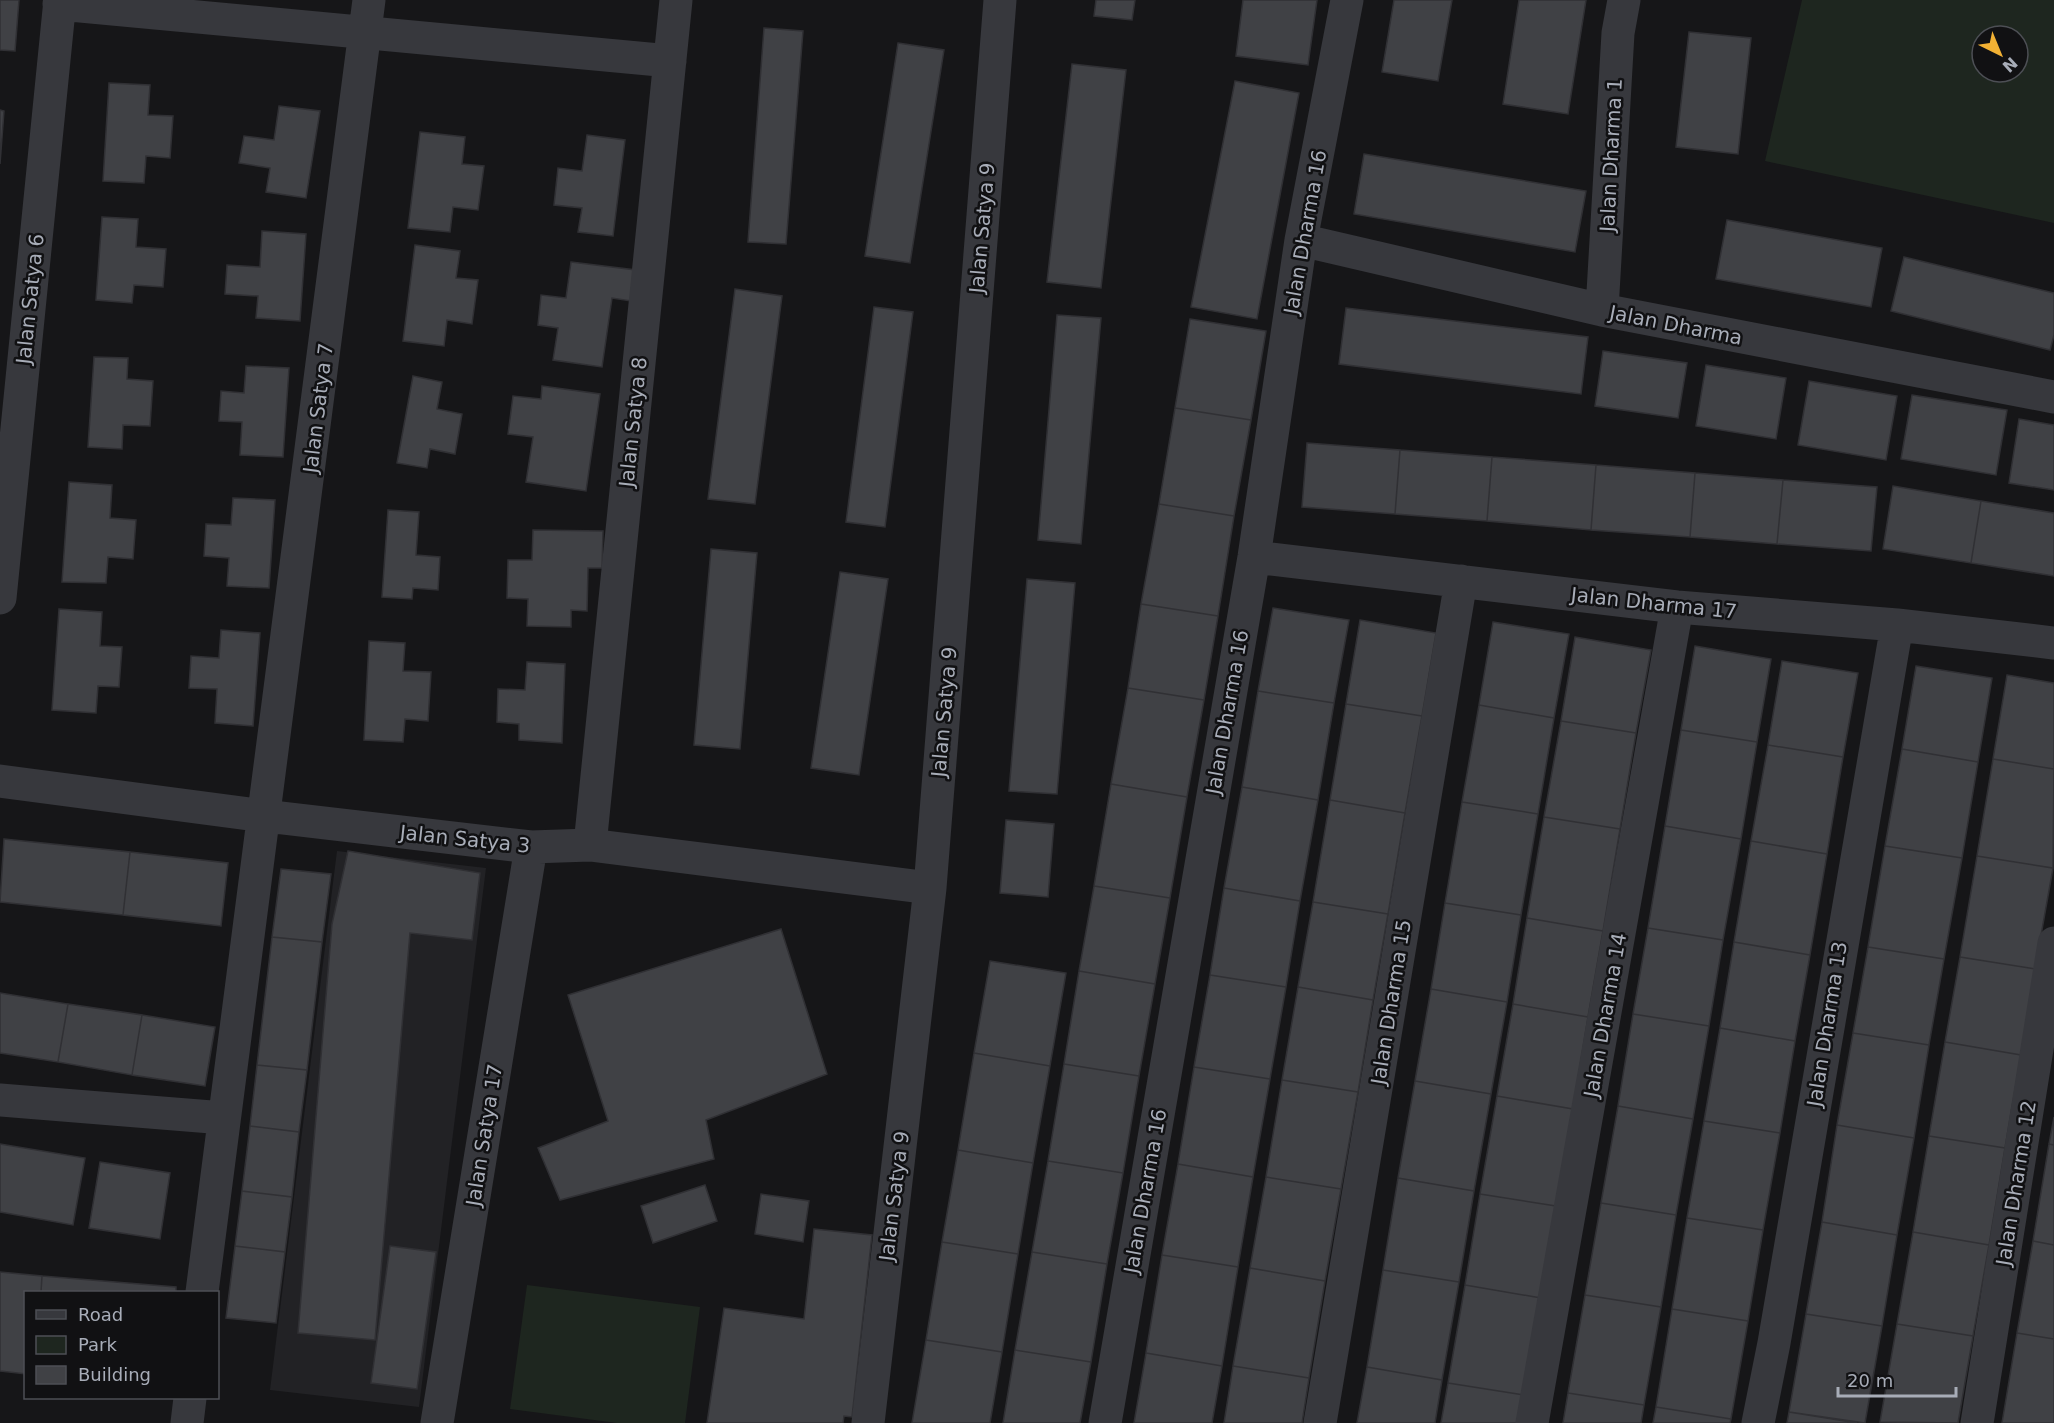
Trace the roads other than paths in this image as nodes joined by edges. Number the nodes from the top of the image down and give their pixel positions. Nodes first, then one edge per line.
1 (369, 0) edge
2 (676, 0) edge
3 (1000, 0) edge
4 (1347, 0) edge
5 (1624, 0) edge
6 (60, 2) edge
7 (366, 33) junction
8 (670, 61) junction
9 (1301, 240) junction
10 (1602, 310) junction
11 (2054, 397) edge
12 (1254, 557) junction
13 (1461, 580) junction
14 (0, 598) edge
15 (1677, 607) junction
16 (1897, 626) junction
17 (2054, 643) edge
18 (0, 781) edge
19 (265, 816) junction
20 (590, 845) junction
21 (531, 847) junction
22 (930, 888) junction
23 (2054, 943) edge
24 (0, 1100) edge
25 (224, 1118) junction
26 (202, 1291) edge
27 (190, 1399) edge
28 (187, 1423) edge
29 (437, 1423) edge
30 (868, 1423) edge
31 (1105, 1423) edge
32 (1320, 1423) edge
33 (1532, 1423) edge
34 (1758, 1423) edge
35 (1977, 1423) edge

1 - 7 street, Jalan Satya 7
2 - 8 street, Jalan Satya 8
3 - 22 street, Jalan Satya 9
4 - 9 street, Jalan Dharma 16
5 - 10 street, Jalan Dharma 1
6 - 7 street
6 - 14 street, Jalan Satya 6
7 - 8 street
7 - 19 street, Jalan Satya 7
8 - 20 street, Jalan Satya 8
9 - 10 street, Jalan Dharma
9 - 12 street, Jalan Dharma 16
10 - 11 street, Jalan Dharma
12 - 13 street, Jalan Dharma 17
12 - 31 street, Jalan Dharma 16
13 - 15 street, Jalan Dharma 17
13 - 32 street, Jalan Dharma 15
15 - 16 street, Jalan Dharma 17
15 - 33 street, Jalan Dharma 14
16 - 17 street, Jalan Dharma 17
16 - 34 street, Jalan Dharma 13
18 - 19 street, Jalan Satya 3
19 - 21 street, Jalan Satya 3
19 - 25 street, Jalan Satya 7
20 - 21 street, Jalan Satya 3
20 - 22 street, Jalan Satya 3
21 - 29 street, Jalan Satya 17
22 - 30 street, Jalan Satya 9
23 - 35 street, Jalan Dharma 12
24 - 25 street
25 - 26 street, Jalan Satya 7
27 - 28 street

